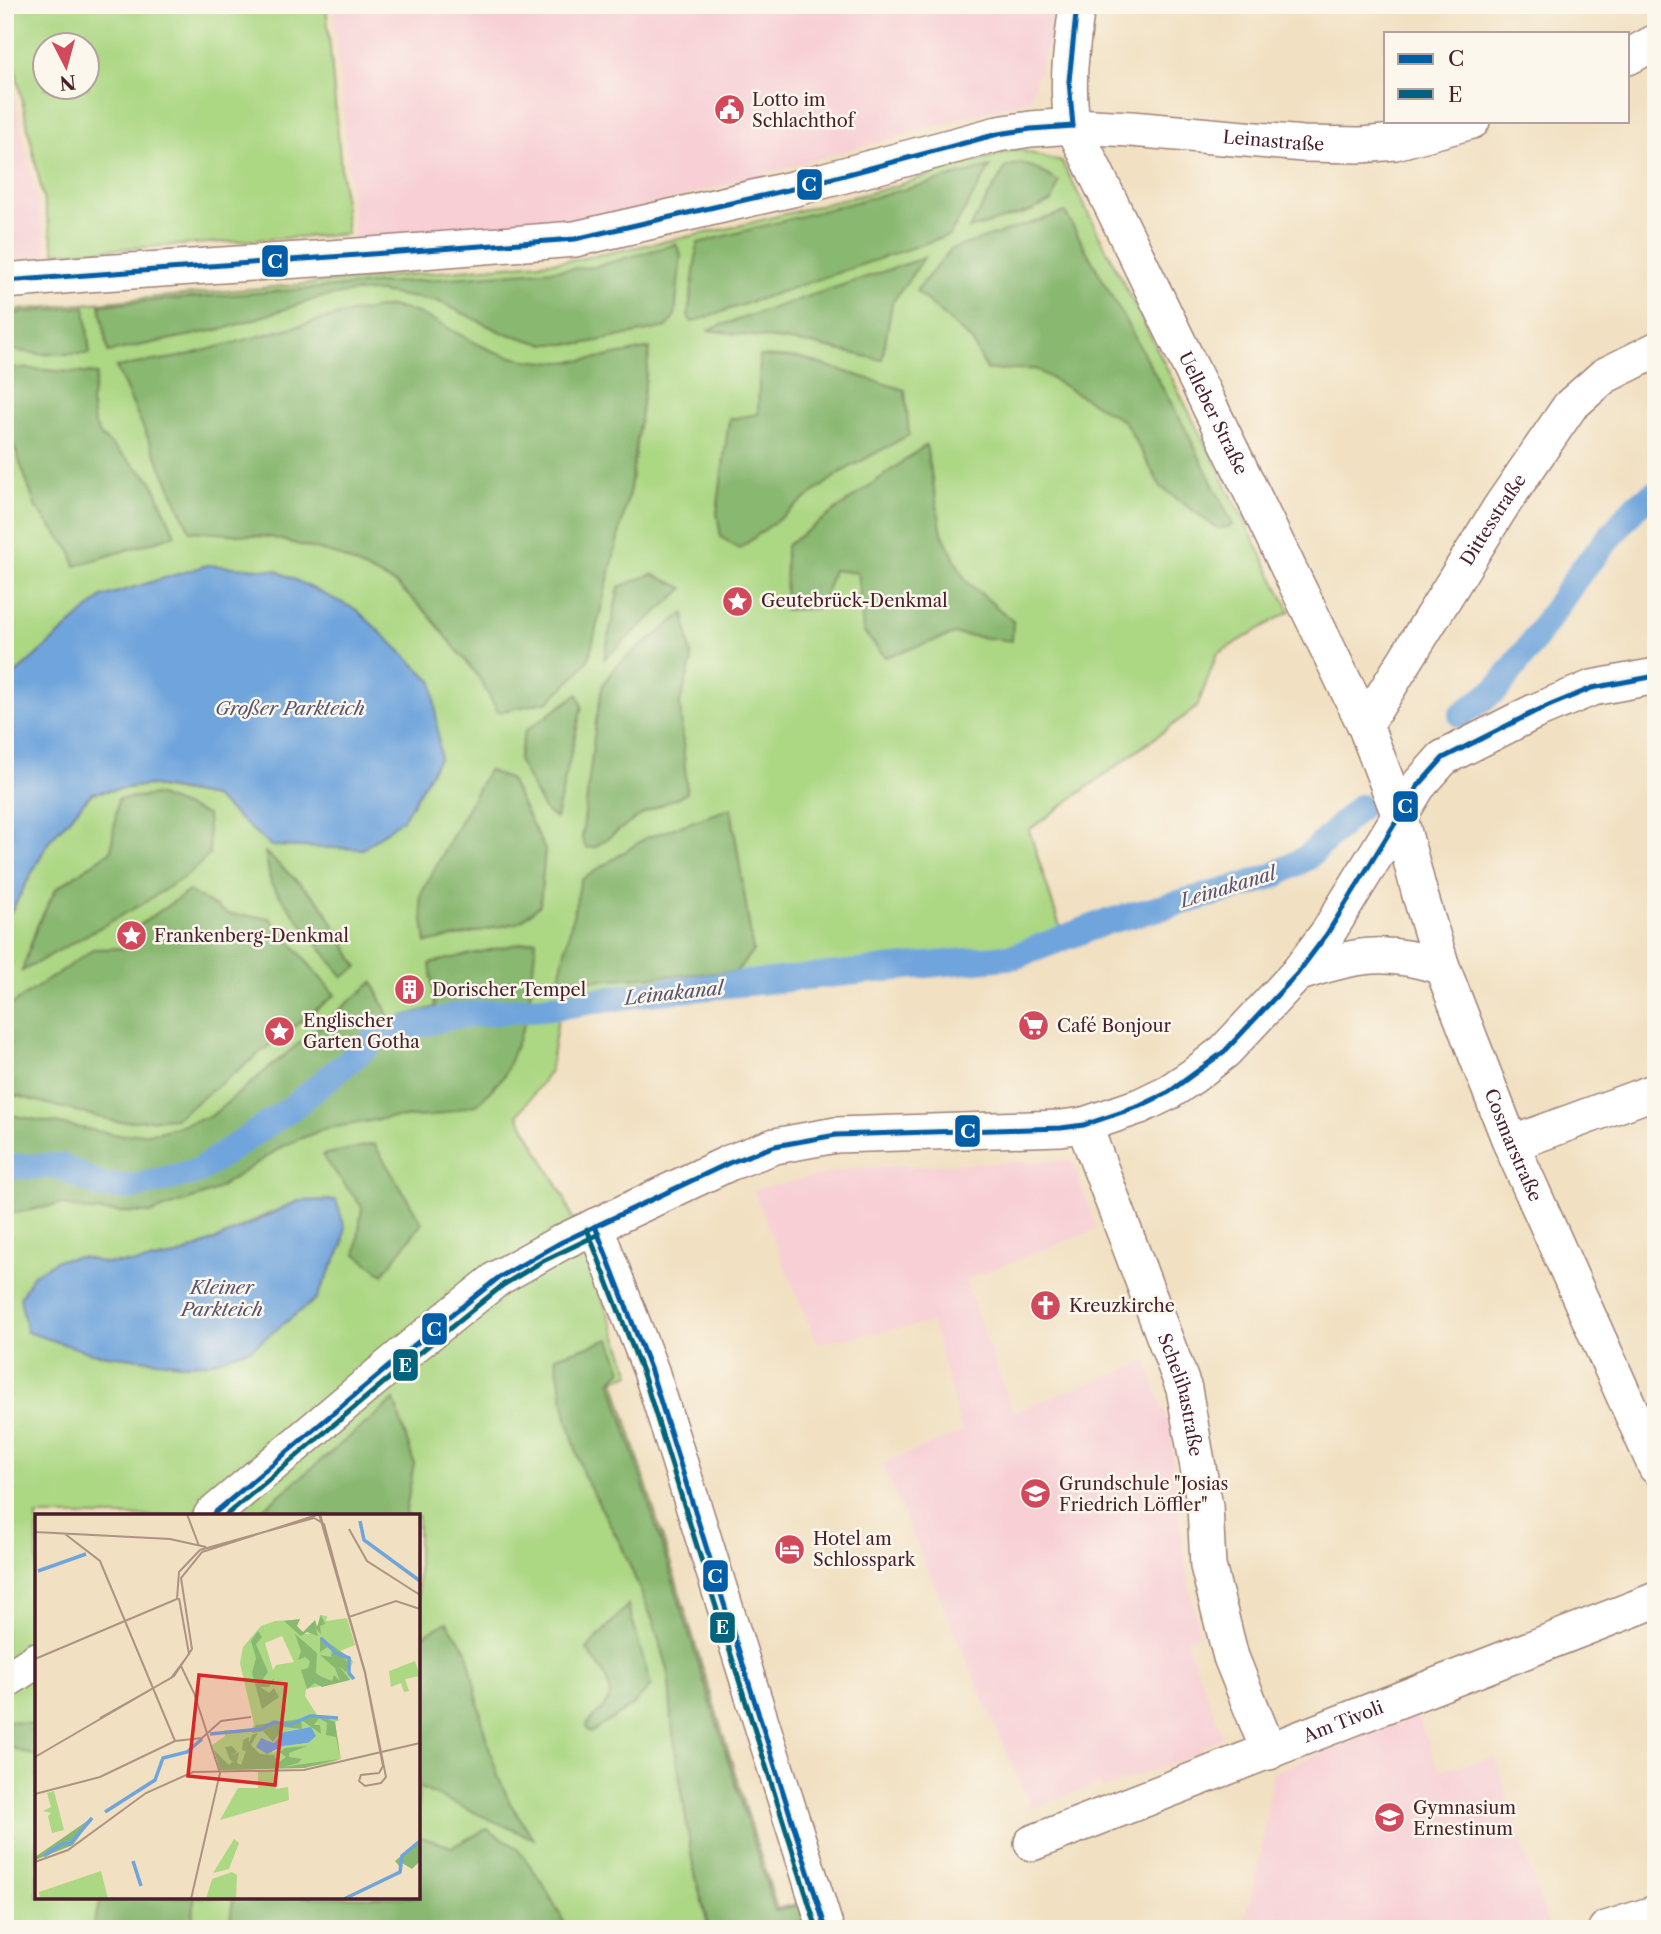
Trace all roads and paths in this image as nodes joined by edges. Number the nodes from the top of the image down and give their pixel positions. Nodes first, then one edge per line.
1 (1077, 5) edge
2 (1656, 42) edge
3 (1630, 56) edge
4 (1468, 122) edge
5 (1073, 126) junction
6 (5, 282) edge
7 (1656, 350) edge
8 (1656, 676) edge
9 (1365, 724) junction
10 (1399, 814) junction
11 (1442, 967) junction
12 (1297, 974) junction
13 (1656, 1091) edge
14 (1084, 1125) junction
15 (1511, 1143) junction
16 (595, 1226) junction
17 (1656, 1467) edge
18 (213, 1514) edge
19 (1656, 1600) edge
20 (1269, 1752) junction
21 (1032, 1843) dead end
22 (1656, 1913) edge
23 (826, 1929) edge
24 (1606, 1929) edge

1 - 5 street, Uelleber Straße
2 - 3 street
4 - 5 street, Leinastraße
5 - 6 street, Leinastraße
5 - 9 street, Uelleber Straße
7 - 9 street, Dittesstraße
8 - 10 street
9 - 10 street, Uelleber Straße
10 - 11 street, Cosmarstraße
10 - 12 street
11 - 12 street
11 - 15 street, Cosmarstraße
12 - 14 street
13 - 15 street
14 - 16 street
14 - 20 street, Schelihastraße
15 - 17 street, Cosmarstraße
16 - 18 street
16 - 23 street
19 - 20 street, Am Tivoli
20 - 21 street, Am Tivoli
22 - 24 street

